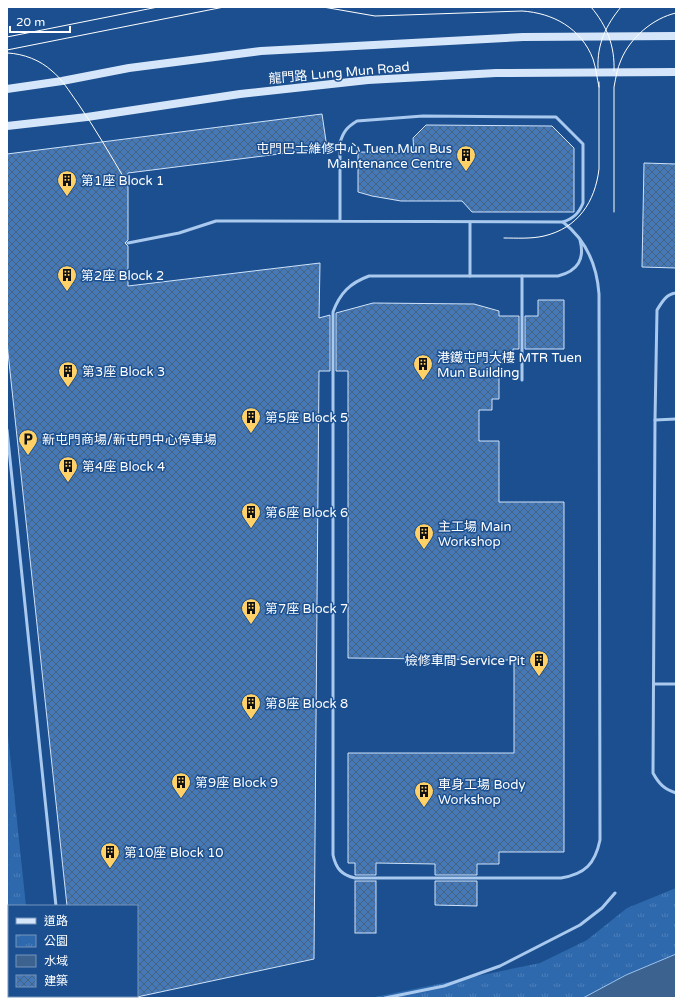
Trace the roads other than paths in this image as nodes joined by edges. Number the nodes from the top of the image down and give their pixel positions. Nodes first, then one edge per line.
1 (676, 36) edge
2 (676, 72) edge
3 (7, 89) edge
4 (7, 126) edge
5 (340, 221) junction
6 (470, 222) junction
7 (564, 222) junction
8 (580, 240) junction
9 (128, 243) dead end
10 (470, 276) junction
11 (522, 276) junction
12 (676, 293) edge
13 (522, 380) dead end
14 (676, 419) edge
15 (654, 420) junction
16 (7, 430) edge
17 (654, 684) junction
18 (676, 684) edge
19 (676, 793) edge
20 (615, 893) dead end
21 (56, 905) edge
22 (385, 998) edge

1 - 3 main road, 龍門路 Lung Mun Road
2 - 4 main road, 龍門路 Lung Mun Road
5 - 6 lane
5 - 7 lane
5 - 9 lane
6 - 7 lane
6 - 10 lane
7 - 8 lane
8 - 10 lane
8 - 11 lane
10 - 11 lane
11 - 13 lane
12 - 15 lane
14 - 15 lane
15 - 17 lane
16 - 21 lane
17 - 18 lane
17 - 19 lane
20 - 22 lane

